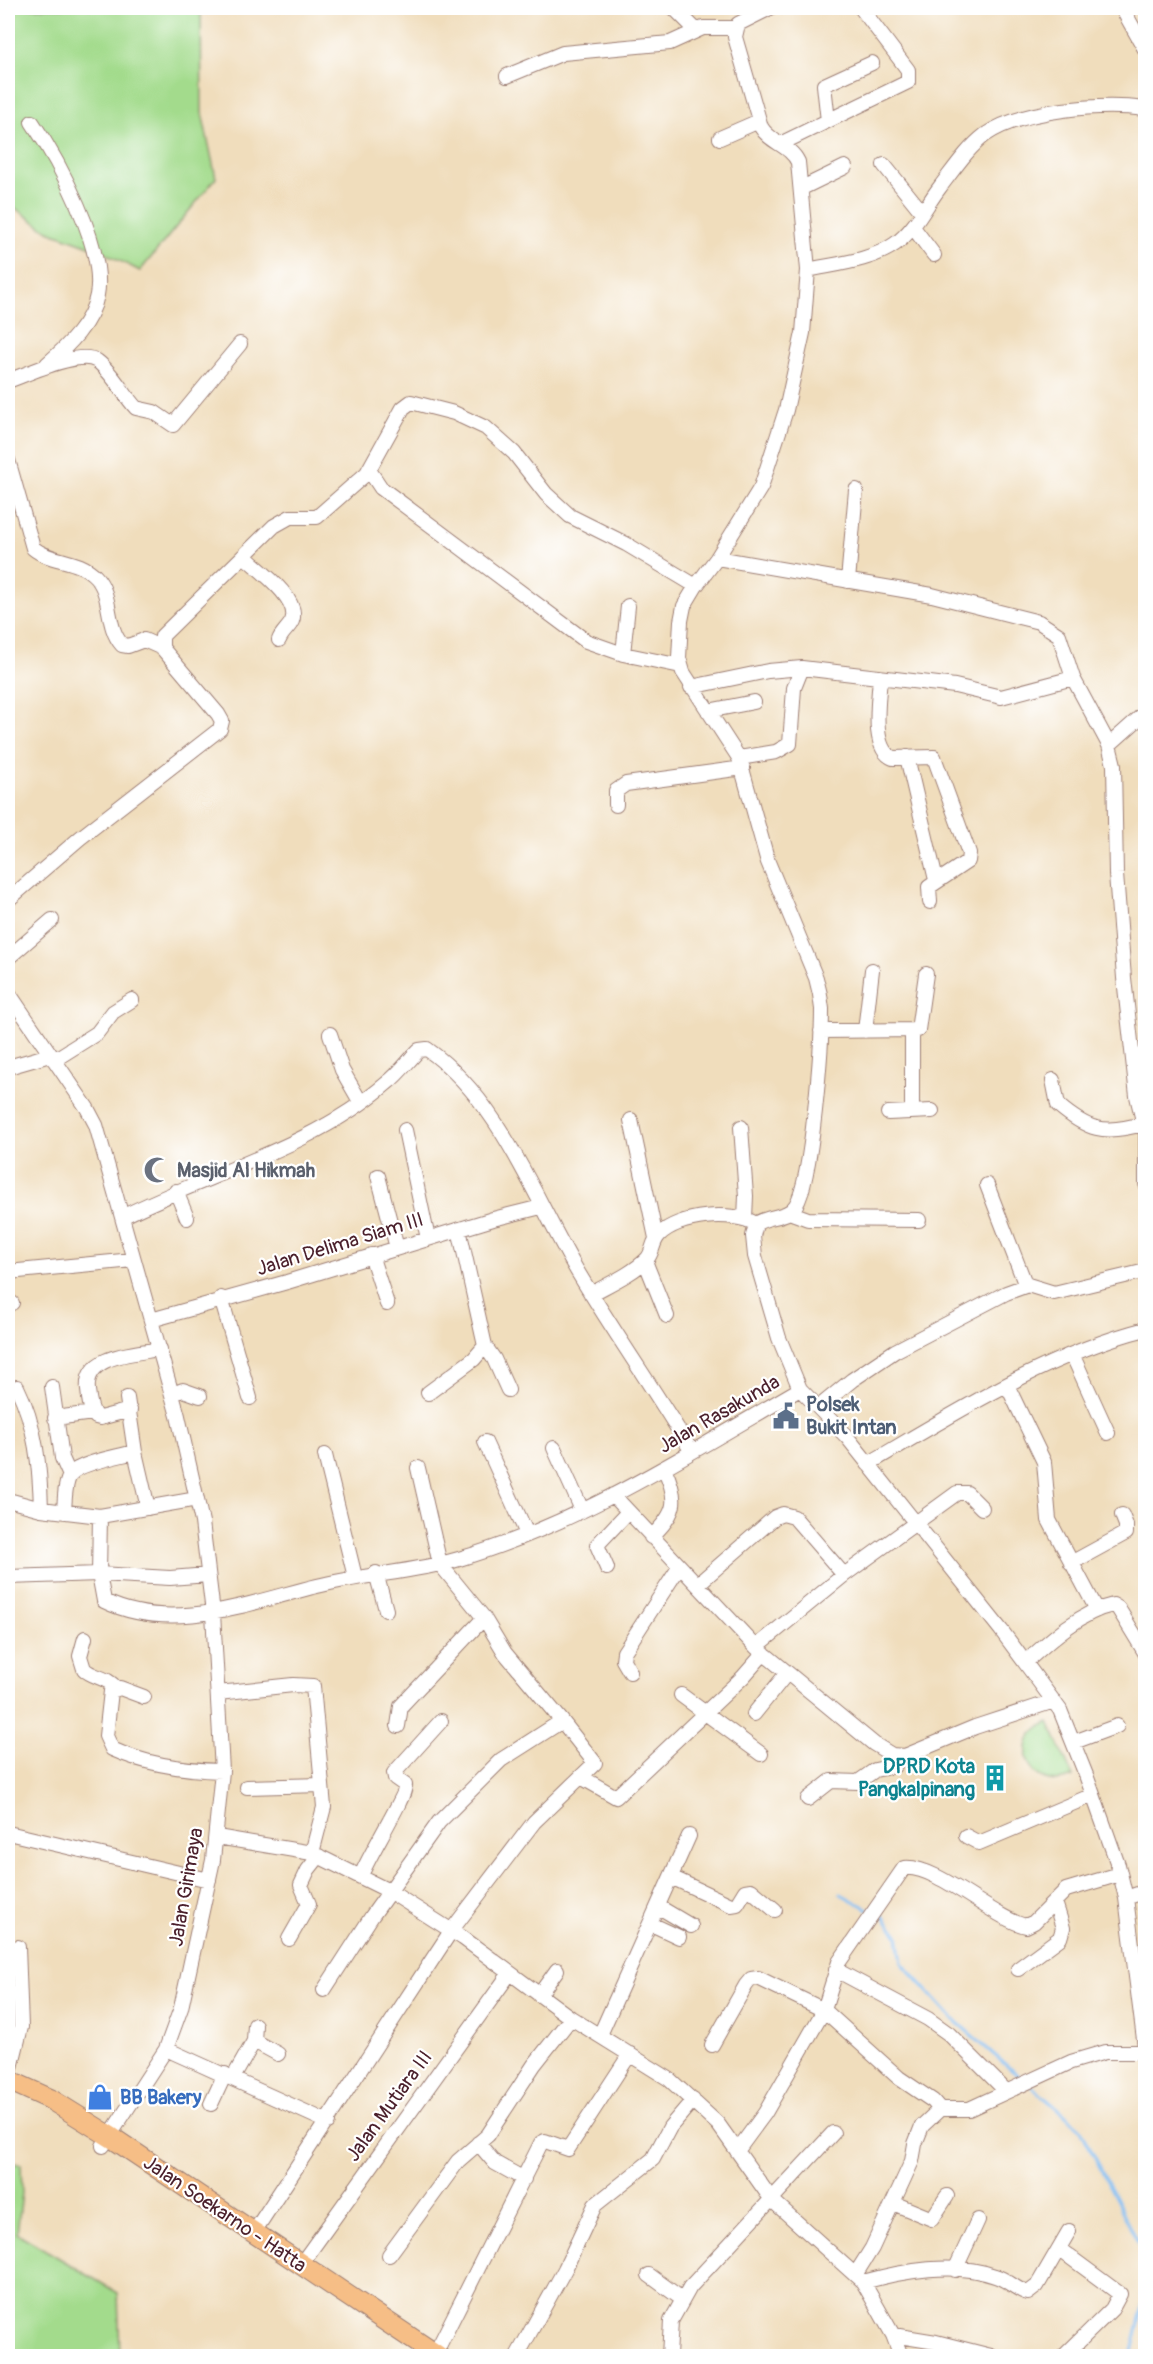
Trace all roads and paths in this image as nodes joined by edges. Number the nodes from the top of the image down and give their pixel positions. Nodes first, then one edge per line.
1 (674, 8) edge
2 (770, 8) edge
3 (861, 8) edge
4 (1122, 8) edge
5 (735, 28) junction
6 (696, 30) junction
7 (1146, 51) edge
8 (872, 63) dead end
9 (507, 76) dead end
10 (1146, 109) edge
11 (759, 121) junction
12 (828, 121) junction
13 (32, 122) dead end
14 (720, 138) dead end
15 (780, 144) junction
16 (884, 165) dead end
17 (845, 167) dead end
18 (802, 188) junction
19 (922, 212) junction
20 (913, 227) junction
21 (934, 255) dead end
22 (808, 270) junction
23 (240, 344) dead end
24 (44, 368) junction
25 (8, 381) edge
26 (8, 460) edge
27 (369, 470) junction
28 (856, 490) dead end
29 (244, 556) junction
30 (717, 558) junction
31 (848, 581) junction
32 (696, 586) junction
33 (628, 606) dead end
34 (279, 640) dead end
35 (162, 648) junction
36 (623, 654) junction
37 (681, 666) junction
38 (802, 668) junction
39 (880, 677) junction
40 (1073, 678) junction
41 (691, 687) junction
42 (754, 702) dead end
43 (708, 711) junction
44 (1146, 712) edge
45 (1109, 745) junction
46 (907, 757) junction
47 (741, 763) junction
48 (616, 805) dead end
49 (936, 880) junction
50 (8, 900) edge
51 (930, 902) dead end
52 (52, 920) dead end
53 (8, 958) edge
54 (872, 970) dead end
55 (926, 974) dead end
56 (8, 992) edge
57 (132, 1000) dead end
58 (821, 1031) junction
59 (865, 1031) junction
60 (912, 1031) junction
61 (330, 1034) dead end
62 (52, 1057) junction
63 (8, 1067) edge
64 (1053, 1080) dead end
65 (361, 1103) junction
66 (932, 1111) dead end
67 (912, 1112) junction
68 (888, 1113) dead end
69 (631, 1120) dead end
70 (741, 1127) dead end
71 (405, 1130) dead end
72 (1144, 1131) edge
73 (378, 1176) dead end
74 (1146, 1184) edge
75 (987, 1185) dead end
76 (176, 1191) junction
77 (541, 1207) junction
78 (789, 1212) junction
79 (122, 1217) junction
80 (187, 1218) dead end
81 (919, 1220) dead end
82 (750, 1221) junction
83 (459, 1229) junction
84 (656, 1238) junction
85 (428, 1239) junction
86 (397, 1248) junction
87 (371, 1255) junction
88 (133, 1260) junction
89 (645, 1261) junction
90 (9, 1267) edge
91 (1146, 1271) edge
92 (1026, 1286) junction
93 (591, 1294) junction
94 (221, 1298) junction
95 (387, 1304) dead end
96 (667, 1316) dead end
97 (151, 1320) junction
98 (1146, 1329) edge
99 (485, 1346) junction
100 (160, 1349) junction
101 (1072, 1354) junction
102 (17, 1387) dead end
103 (52, 1387) dead end
104 (1008, 1387) junction
105 (800, 1389) junction
106 (508, 1390) dead end
107 (428, 1393) dead end
108 (172, 1394) junction
109 (200, 1396) dead end
110 (249, 1398) dead end
111 (819, 1407) junction
112 (93, 1413) junction
113 (55, 1418) junction
114 (1108, 1432) dead end
115 (485, 1442) dead end
116 (554, 1448) dead end
117 (135, 1452) junction
118 (692, 1452) junction
119 (325, 1455) dead end
120 (868, 1464) junction
121 (418, 1468) dead end
122 (664, 1468) junction
123 (70, 1476) junction
124 (613, 1495) junction
125 (197, 1499) junction
126 (8, 1500) edge
127 (148, 1508) junction
128 (982, 1508) dead end
129 (41, 1509) junction
130 (582, 1510) junction
131 (64, 1512) junction
132 (628, 1512) junction
133 (1122, 1515) dead end
134 (100, 1516) junction
135 (916, 1524) junction
136 (527, 1534) junction
137 (651, 1537) junction
138 (1071, 1563) junction
139 (440, 1564) junction
140 (680, 1566) junction
141 (607, 1568) dead end
142 (375, 1573) junction
143 (99, 1574) junction
144 (208, 1575) junction
145 (844, 1575) junction
146 (8, 1577) edge
147 (355, 1577) junction
148 (698, 1584) junction
149 (386, 1610) dead end
150 (1097, 1610) junction
151 (213, 1612) junction
152 (484, 1618) junction
153 (85, 1638) dead end
154 (760, 1650) junction
155 (1146, 1654) edge
156 (1026, 1662) junction
157 (630, 1672) dead end
158 (787, 1673) junction
159 (116, 1688) junction
160 (219, 1693) junction
161 (681, 1695) dead end
162 (144, 1697) dead end
163 (1054, 1701) junction
164 (705, 1710) junction
165 (754, 1714) dead end
166 (441, 1721) dead end
167 (562, 1721) junction
168 (398, 1726) dead end
169 (1117, 1726) dead end
170 (1074, 1742) junction
171 (761, 1754) dead end
172 (901, 1756) junction
173 (222, 1771) junction
174 (581, 1777) junction
175 (322, 1785) junction
176 (247, 1787) dead end
177 (1093, 1795) junction
178 (808, 1799) dead end
179 (8, 1833) edge
180 (689, 1836) dead end
181 (966, 1836) dead end
182 (217, 1837) junction
183 (316, 1855) junction
184 (1120, 1874) junction
185 (361, 1876) junction
186 (671, 1877) junction
187 (209, 1880) junction
188 (389, 1891) junction
189 (1146, 1891) edge
190 (1126, 1899) junction
191 (1054, 1902) junction
192 (659, 1907) junction
193 (775, 1910) dead end
194 (651, 1924) junction
195 (691, 1926) dead end
196 (451, 1931) junction
197 (679, 1937) dead end
198 (289, 1939) dead end
199 (18, 1947) dead end
200 (1018, 1969) dead end
201 (556, 1970) dead end
202 (836, 1970) junction
203 (510, 1973) junction
204 (324, 1990) dead end
205 (15, 1992) edge
206 (539, 1995) junction
207 (824, 2010) junction
208 (571, 2018) junction
209 (255, 2025) dead end
210 (600, 2034) junction
211 (254, 2041) junction
212 (712, 2045) dead end
213 (166, 2049) junction
214 (1145, 2053) edge
215 (278, 2054) dead end
216 (630, 2054) junction
217 (229, 2076) junction
218 (8, 2084) edge
219 (1006, 2091) junction
220 (693, 2100) junction
221 (211, 2104) dead end
222 (940, 2109) junction
223 (328, 2122) junction
224 (833, 2133) dead end
225 (107, 2142) junction
226 (478, 2143) junction
227 (737, 2151) junction
228 (524, 2179) junction
229 (947, 2196) dead end
230 (772, 2200) junction
231 (893, 2203) junction
232 (978, 2220) dead end
233 (1069, 2230) dead end
234 (254, 2232) junction
235 (1059, 2249) junction
236 (389, 2255) dead end
237 (301, 2264) junction
238 (955, 2270) junction
239 (649, 2275) dead end
240 (859, 2278) junction
241 (682, 2299) junction
242 (893, 2335) junction
243 (429, 2356) edge
244 (517, 2356) edge
245 (669, 2356) edge
246 (901, 2356) edge
247 (991, 2356) edge
248 (1064, 2356) edge

1 - 6 street
2 - 5 street
3 - 12 street
4 - 7 street
5 - 6 street
5 - 11 street
6 - 9 street
8 - 12 street
10 - 19 street
11 - 14 street
11 - 15 street
12 - 15 street
13 - 24 street
15 - 18 street
16 - 19 street
17 - 18 street
18 - 22 street
19 - 20 street
20 - 21 street
20 - 22 street
22 - 30 street
23 - 24 street
24 - 25 street
26 - 35 street
27 - 29 street
27 - 32 street
27 - 36 street
28 - 31 street
29 - 34 street
29 - 35 street
30 - 31 street
30 - 32 street
31 - 40 street
32 - 37 street
33 - 36 street
35 - 50 street
36 - 37 street
37 - 41 street
38 - 39 street
38 - 41 street
38 - 47 street
39 - 40 street
39 - 46 street
40 - 45 street
41 - 43 street
42 - 43 street
43 - 47 street
44 - 45 street
45 - 72 street
46 - 49 street
46 - 49 street
47 - 48 street
47 - 58 street
49 - 51 street
52 - 53 street
54 - 59 street
55 - 60 street
56 - 62 street, Jalan Girimaya
57 - 62 street
58 - 59 street
58 - 78 street
59 - 60 street
60 - 67 street
61 - 65 street
62 - 63 street
62 - 79 street, Jalan Girimaya
64 - 72 street
65 - 76 street
65 - 77 street
66 - 67 street
67 - 68 street
69 - 84 street
70 - 82 street
71 - 85 street
72 - 74 street
73 - 86 street
75 - 92 street
76 - 79 street
76 - 80 street
77 - 83 street, Jalan Delima Siam III
77 - 93 street
78 - 81 street
78 - 82 street
79 - 88 street, Jalan Girimaya
82 - 84 street
82 - 105 street
83 - 85 street, Jalan Delima Siam III
83 - 99 street
84 - 89 street
85 - 86 street, Jalan Delima Siam III
86 - 87 street, Jalan Delima Siam III
87 - 94 street, Jalan Delima Siam III
87 - 95 street
88 - 90 street
88 - 97 street, Jalan Girimaya
89 - 93 street
89 - 96 street
91 - 92 street
92 - 111 street
93 - 118 street
94 - 97 street, Jalan Delima Siam III
94 - 110 street
97 - 100 street, Jalan Girimaya
98 - 101 street
99 - 106 street
99 - 107 street
100 - 108 street, Jalan Girimaya
100 - 112 street
101 - 104 street
101 - 114 street
102 - 129 street
103 - 113 street
104 - 120 street
104 - 138 street
105 - 111 street, Jalan Rasakunda
105 - 118 street, Jalan Rasakunda
108 - 109 street
108 - 125 street, Jalan Girimaya
111 - 120 street, Jalan Rasakunda
112 - 113 street
112 - 117 street
113 - 123 street
115 - 136 street
116 - 130 street
117 - 123 street
117 - 127 street
118 - 122 street, Jalan Rasakunda
119 - 147 street
120 - 135 street, Jalan Rasakunda
121 - 139 street
122 - 124 street, Jalan Rasakunda
122 - 137 street
123 - 131 street
124 - 130 street, Jalan Rasakunda
124 - 132 street
125 - 127 street
125 - 144 street, Jalan Girimaya
126 - 129 street
127 - 134 street
128 - 135 street
129 - 131 street
130 - 136 street, Jalan Rasakunda
131 - 134 street
132 - 137 street
132 - 141 street
133 - 138 street
134 - 143 street
135 - 145 street
135 - 156 street, Jalan Rasakunda
136 - 139 street, Jalan Rasakunda
137 - 140 street
138 - 150 street
139 - 142 street, Jalan Rasakunda
139 - 152 street
140 - 148 street
140 - 157 street
142 - 147 street, Jalan Rasakunda
142 - 149 street
143 - 144 street
143 - 146 street
143 - 151 street, Jalan Rasakunda
144 - 151 street, Jalan Girimaya
145 - 148 street
145 - 154 street
147 - 151 street, Jalan Rasakunda
148 - 154 street
150 - 155 street
150 - 156 street
151 - 160 street, Jalan Girimaya
152 - 167 street
152 - 168 street
153 - 159 street
154 - 158 street
154 - 164 street
156 - 163 street, Jalan Rasakunda
158 - 165 street
158 - 172 street
159 - 162 street
159 - 173 street
160 - 173 street, Jalan Girimaya
160 - 175 street
161 - 164 street
163 - 170 street, Jalan Rasakunda
163 - 172 street
164 - 171 street
164 - 174 street
166 - 185 street
167 - 174 street
167 - 188 street
169 - 170 street
170 - 177 street, Jalan Rasakunda
172 - 178 street
173 - 182 street, Jalan Girimaya
174 - 196 street
175 - 176 street
175 - 183 street
177 - 181 street
177 - 184 street, Jalan Rasakunda
179 - 187 street
180 - 186 street
182 - 183 street
182 - 187 street, Jalan Girimaya
183 - 185 street
183 - 198 street
184 - 190 street, Jalan Rasakunda
184 - 191 street
185 - 188 street
186 - 192 street
186 - 193 street
187 - 213 street, Jalan Girimaya
188 - 196 street
188 - 204 street
189 - 190 street
190 - 214 street, Jalan Rasakunda
191 - 200 street
191 - 202 street
192 - 194 street
192 - 195 street
194 - 197 street
194 - 210 street
196 - 203 street
196 - 223 street
199 - 205 street
201 - 206 street
202 - 207 street
202 - 219 street
203 - 206 street
203 - 237 street, Jalan Mutiara III
205 - 218 street
206 - 208 street
207 - 212 street
207 - 222 street
207 - 227 street
208 - 210 street
208 - 226 street
209 - 211 street
210 - 216 street
211 - 215 street
211 - 217 street
213 - 217 street
213 - 225 street, Jalan Girimaya
214 - 219 street
216 - 220 street
216 - 228 street
217 - 221 street
217 - 223 street
218 - 225 highway, Jalan Soekarno - Hatta
219 - 222 street
220 - 227 street
220 - 244 street
222 - 231 street
223 - 234 street
224 - 230 street
225 - 234 highway, Jalan Soekarno - Hatta
225 - 243 highway, Jalan Soekarno - Hatta
226 - 228 street
226 - 236 street
227 - 230 street
228 - 243 street
229 - 231 street
230 - 240 street
230 - 241 street
231 - 240 street
232 - 238 street
233 - 235 street
234 - 237 highway, Jalan Soekarno - Hatta
235 - 238 street
235 - 248 street
237 - 243 highway, Jalan Soekarno - Hatta
238 - 240 street
239 - 241 street
240 - 242 street
241 - 245 street
242 - 246 street
242 - 247 street

